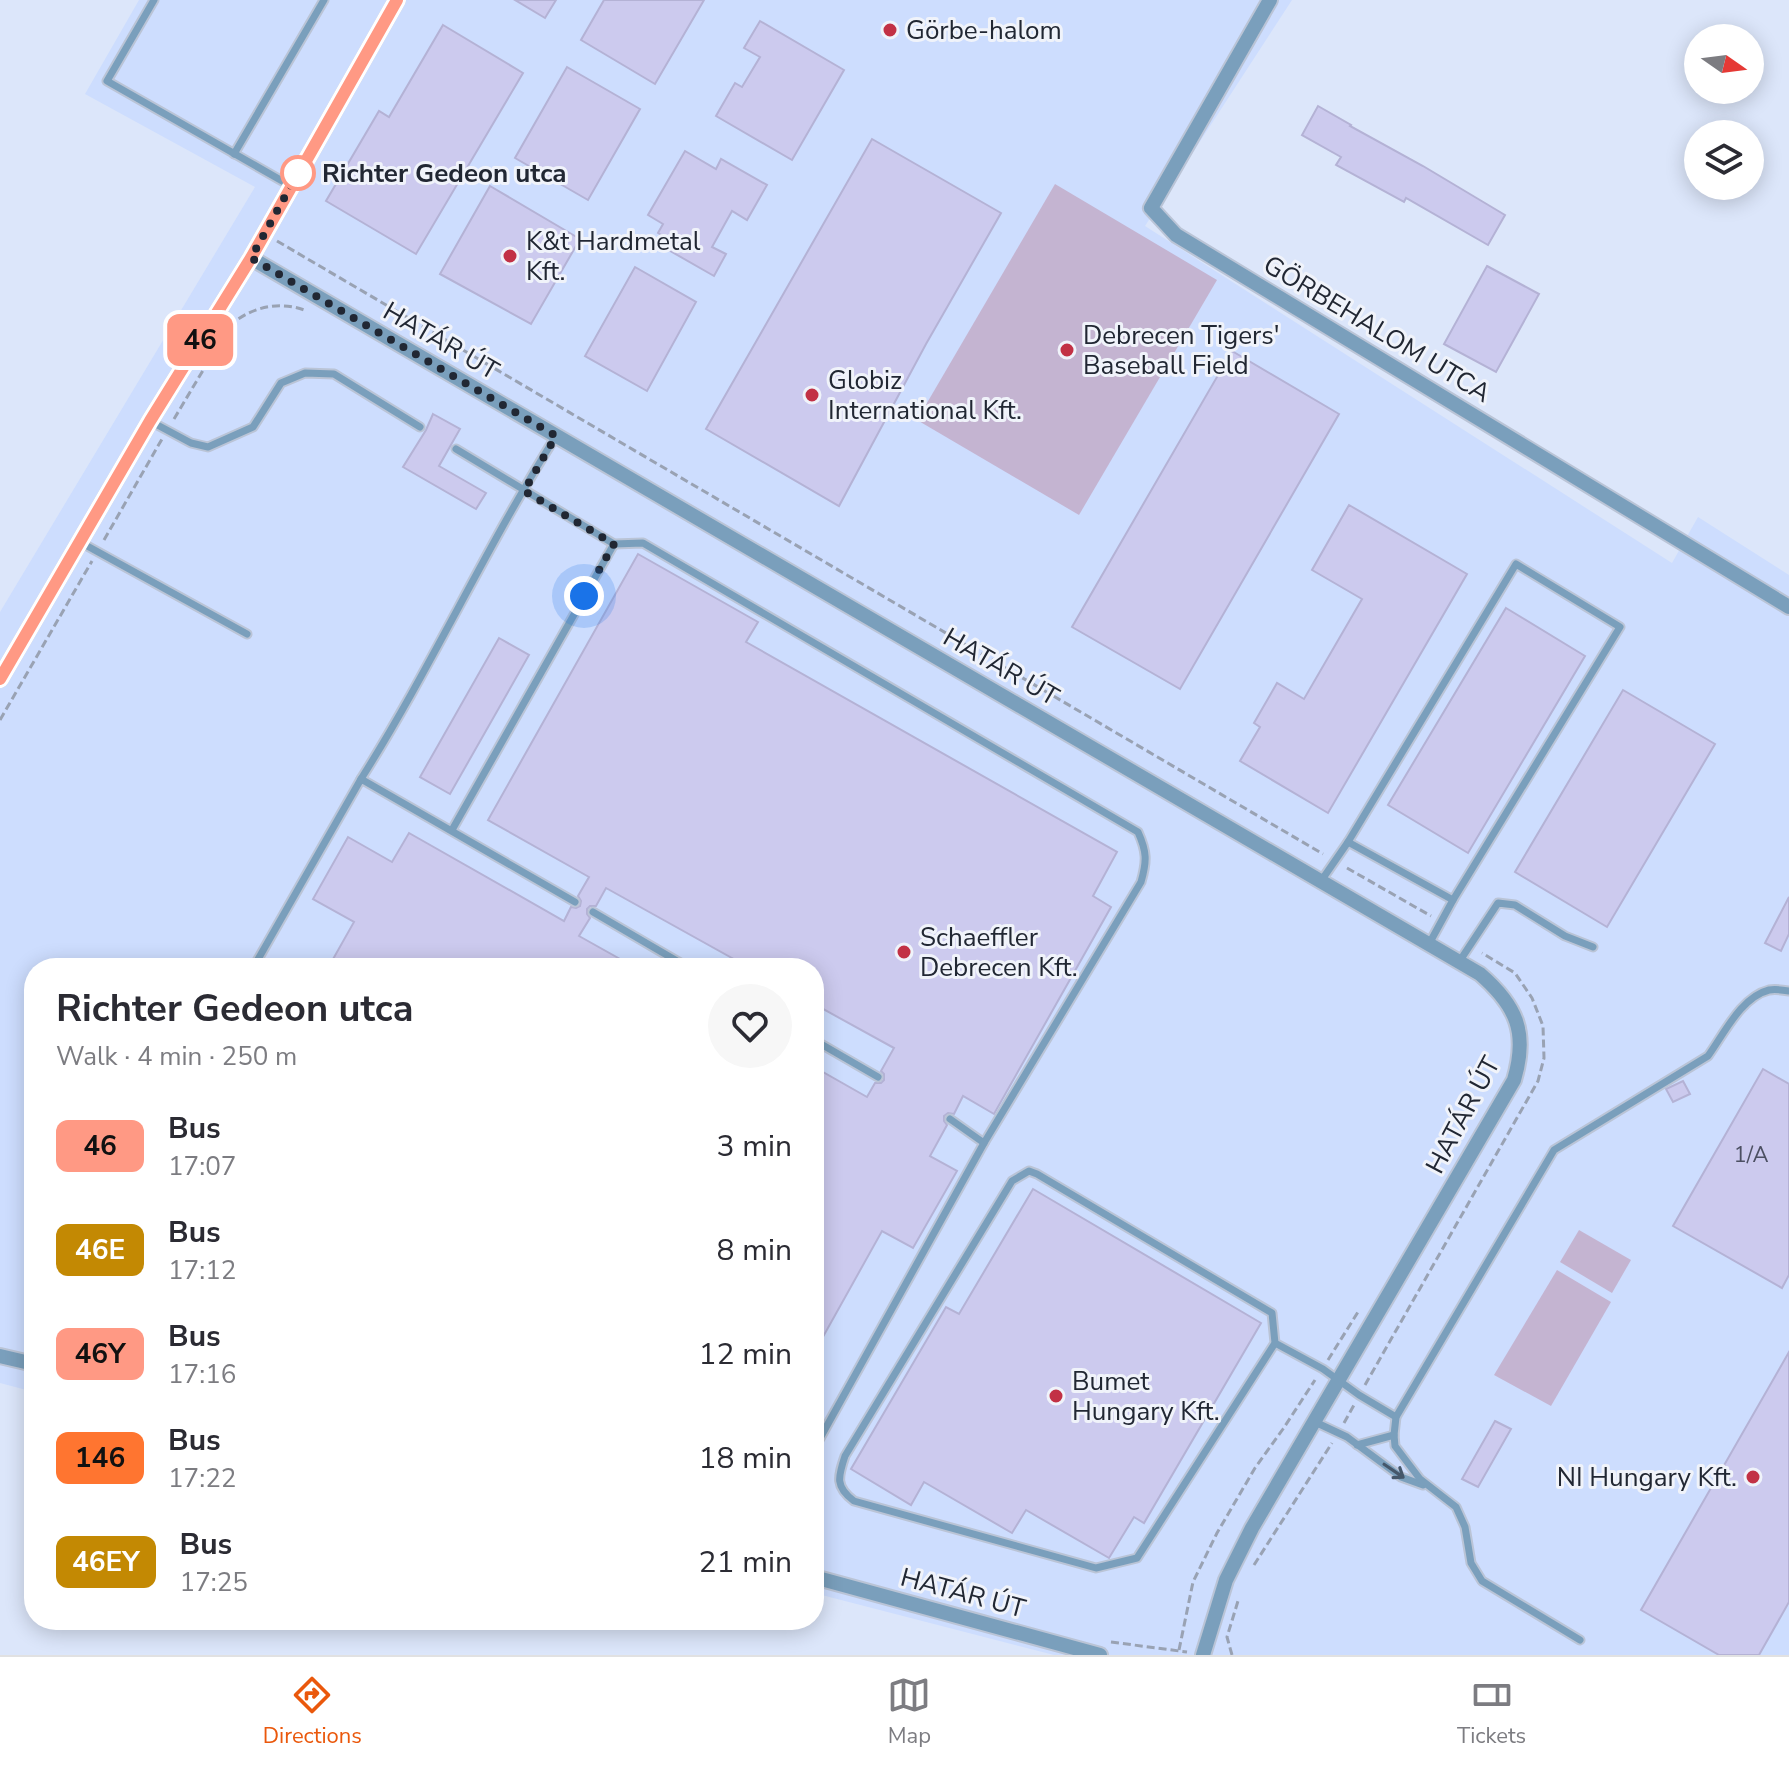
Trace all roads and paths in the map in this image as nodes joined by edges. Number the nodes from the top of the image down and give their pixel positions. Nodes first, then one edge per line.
1 (154, 0) edge
2 (324, 0) edge
3 (397, 0) edge
4 (1270, 0) edge
5 (234, 154) junction
6 (291, 186) junction
7 (265, 234) junction
8 (251, 258) junction
9 (312, 313) dead end
10 (222, 337) dead end
11 (207, 364) dead end
12 (150, 421) junction
13 (420, 427) dead end
14 (167, 430) junction
15 (556, 436) junction
16 (456, 449) dead end
17 (524, 491) junction
18 (80, 542) junction
19 (614, 544) junction
20 (97, 552) junction
21 (1789, 607) edge
22 (247, 634) dead end
23 (0, 679) edge
24 (0, 720) edge
25 (361, 779) junction
26 (452, 830) junction
27 (1348, 842) junction
28 (1335, 861) junction
29 (1321, 881) junction
30 (1453, 900) junction
31 (575, 902) dead end
32 (593, 912) dead end
33 (1441, 922) junction
34 (1429, 944) junction
35 (1469, 945) junction
36 (1593, 947) dead end
37 (259, 958) edge
38 (672, 958) edge
39 (1459, 962) junction
40 (1789, 991) edge
41 (824, 1046) edge
42 (878, 1077) dead end
43 (950, 1119) dead end
44 (984, 1143) junction
45 (1360, 1307) dead end
46 (1275, 1343) junction
47 (0, 1356) edge
48 (24, 1362) edge
49 (1323, 1369) junction
50 (1339, 1381) junction
51 (1359, 1395) junction
52 (1396, 1417) junction
53 (1315, 1422) junction
54 (824, 1431) edge
55 (1339, 1433) junction
56 (1394, 1435) junction
57 (1357, 1445) junction
58 (1428, 1486) junction
59 (1254, 1564) dead end
60 (824, 1580) edge
61 (1241, 1593) dead end
62 (1580, 1640) dead end
63 (1179, 1650) dead end
64 (1100, 1655) edge
65 (1203, 1655) edge
66 (1232, 1655) edge

1 - 5 lane
2 - 5 lane
3 - 6 street
4 - 21 street, GÖRBEHALOM UTCA
5 - 6 lane
6 - 7 street
7 - 8 street
7 - 28 path
8 - 12 street
8 - 15 street, HATÁR ÚT
9 - 10 path
11 - 14 path
12 - 14 lane
12 - 18 street
13 - 14 lane
14 - 20 path
15 - 17 lane
15 - 29 street, HATÁR ÚT
16 - 17 lane
17 - 19 lane
17 - 25 lane
18 - 20 lane
18 - 23 street
19 - 26 lane
19 - 44 lane
20 - 22 lane
20 - 24 path
25 - 26 lane
25 - 37 lane
26 - 31 lane
27 - 28 lane
27 - 30 lane
27 - 30 lane
28 - 29 lane
28 - 33 path
29 - 34 street, HATÁR ÚT
30 - 33 lane
32 - 38 lane
33 - 34 lane
34 - 39 street, HATÁR ÚT
35 - 36 lane
35 - 39 lane
35 - 51 path
39 - 50 street, HATÁR ÚT
40 - 52 lane
41 - 42 lane
43 - 44 lane
44 - 54 lane
45 - 49 path
46 - 46 lane
46 - 49 lane
47 - 48 street
49 - 50 lane
49 - 63 path
50 - 51 lane
50 - 53 street, HATÁR ÚT
51 - 52 lane
51 - 55 path
52 - 56 lane
53 - 55 lane
53 - 65 street, HATÁR ÚT
55 - 57 lane
55 - 59 path
56 - 57 lane
56 - 58 lane
57 -> 58 lane
58 - 62 lane
60 - 64 street, HATÁR ÚT
61 - 66 path

